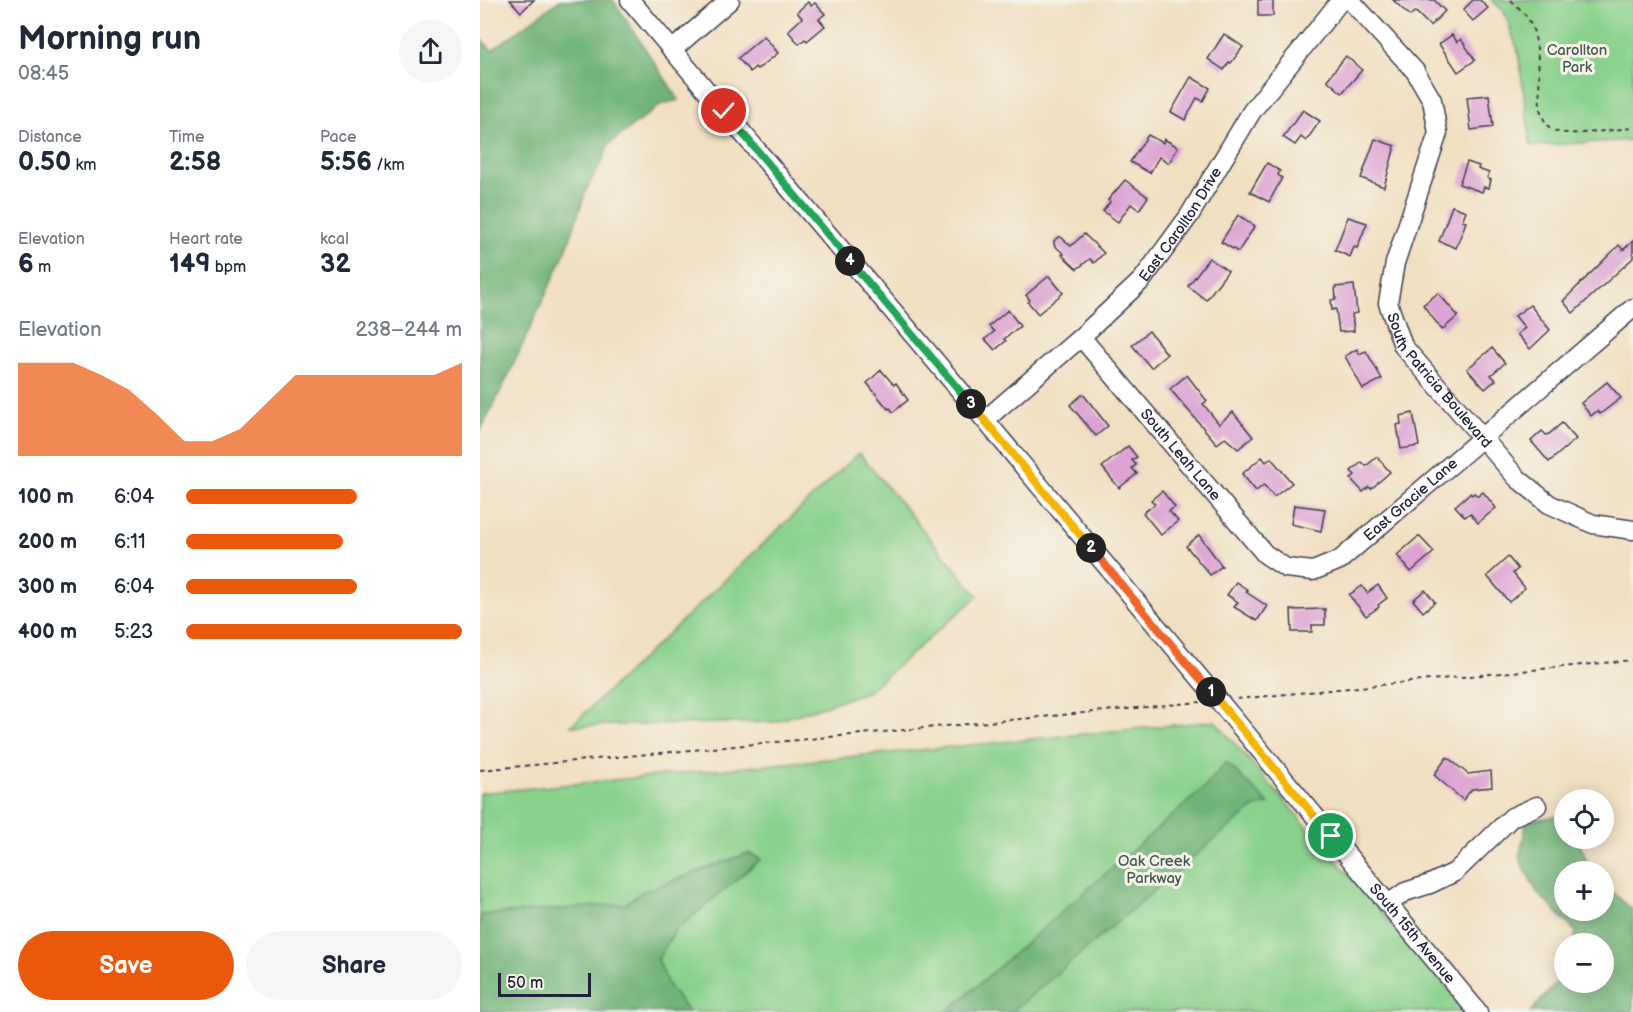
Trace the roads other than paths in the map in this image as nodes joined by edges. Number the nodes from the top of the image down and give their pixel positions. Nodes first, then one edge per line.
1 (630, 0) edge
2 (730, 0) edge
3 (1341, 0) edge
4 (1350, 0) edge
5 (672, 50) junction
6 (1633, 308) edge
7 (1081, 336) junction
8 (985, 420) junction
9 (1482, 439) junction
10 (1633, 530) edge
11 (1286, 568) joint
12 (1537, 806) dead end
13 (1388, 904) junction
14 (1478, 1012) edge

1 - 5 street, South 15th Avenue
2 - 5 street
3 - 7 street, East Carollton Drive
4 - 9 street, South Patricia Boulevard
5 - 8 street, South 15th Avenue
6 - 9 street, East Gracie Lane
7 - 8 street, East Carollton Drive
7 - 11 street, South Leah Lane
8 - 13 street, South 15th Avenue
9 - 10 street, South Patricia Boulevard
9 - 11 street, East Gracie Lane
12 - 13 street
13 - 14 street, South 15th Avenue

